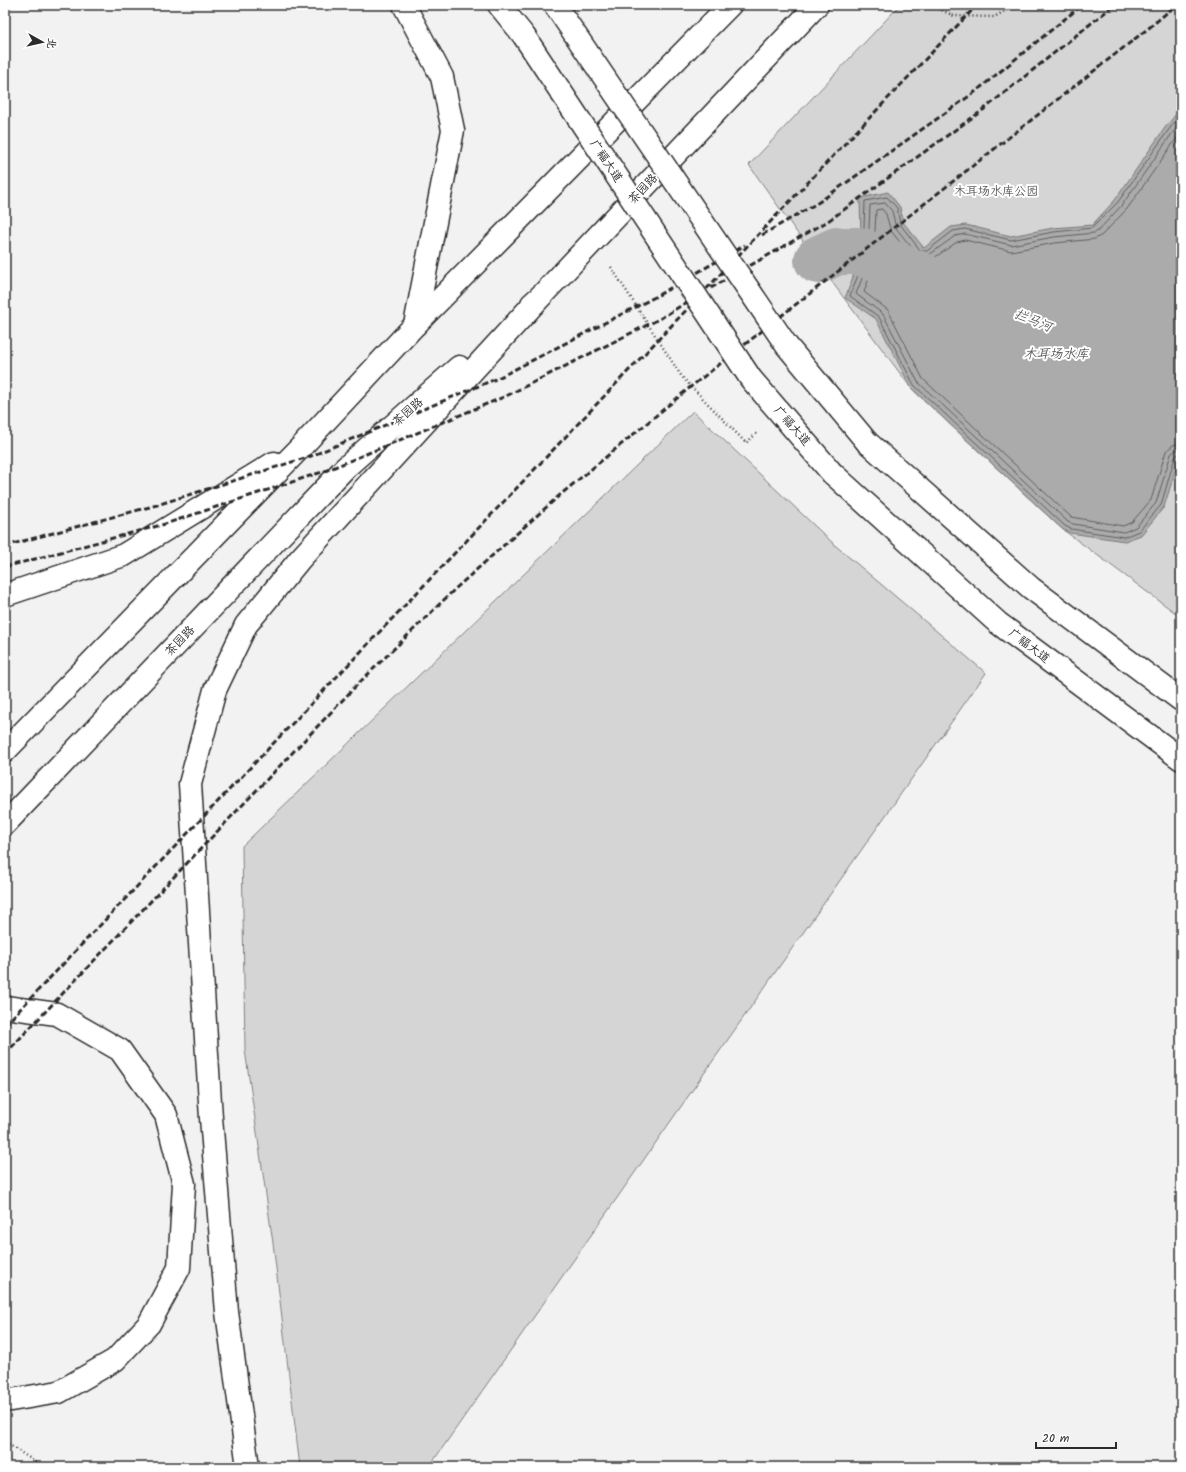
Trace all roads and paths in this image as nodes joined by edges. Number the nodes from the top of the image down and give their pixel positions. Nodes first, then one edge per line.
1 (404, 5) edge
2 (499, 5) edge
3 (555, 5) edge
4 (664, 5) edge
5 (730, 5) edge
6 (817, 5) edge
7 (930, 5) edge
8 (1016, 5) edge
9 (667, 10) dead end
10 (611, 267) dead end
11 (542, 295) junction
12 (415, 325) junction
13 (756, 434) dead end
14 (302, 446) junction
15 (5, 595) edge
16 (1181, 700) edge
17 (5, 751) edge
18 (1181, 759) edge
19 (5, 824) edge
20 (5, 1007) edge
21 (5, 1401) edge
22 (5, 1442) edge
23 (44, 1467) edge
24 (248, 1467) edge

1 - 12 main road
2 - 18 main road, 广福大道, bridge
3 - 16 main road, bridge
4 - 9 path
5 - 12 main road
6 - 11 main road, 茶园路
7 - 8 path
10 - 13 path
11 - 19 main road, 茶园路
11 - 24 main road
12 - 14 main road
14 - 15 main road
14 - 17 main road
20 - 21 main road
22 - 23 path

